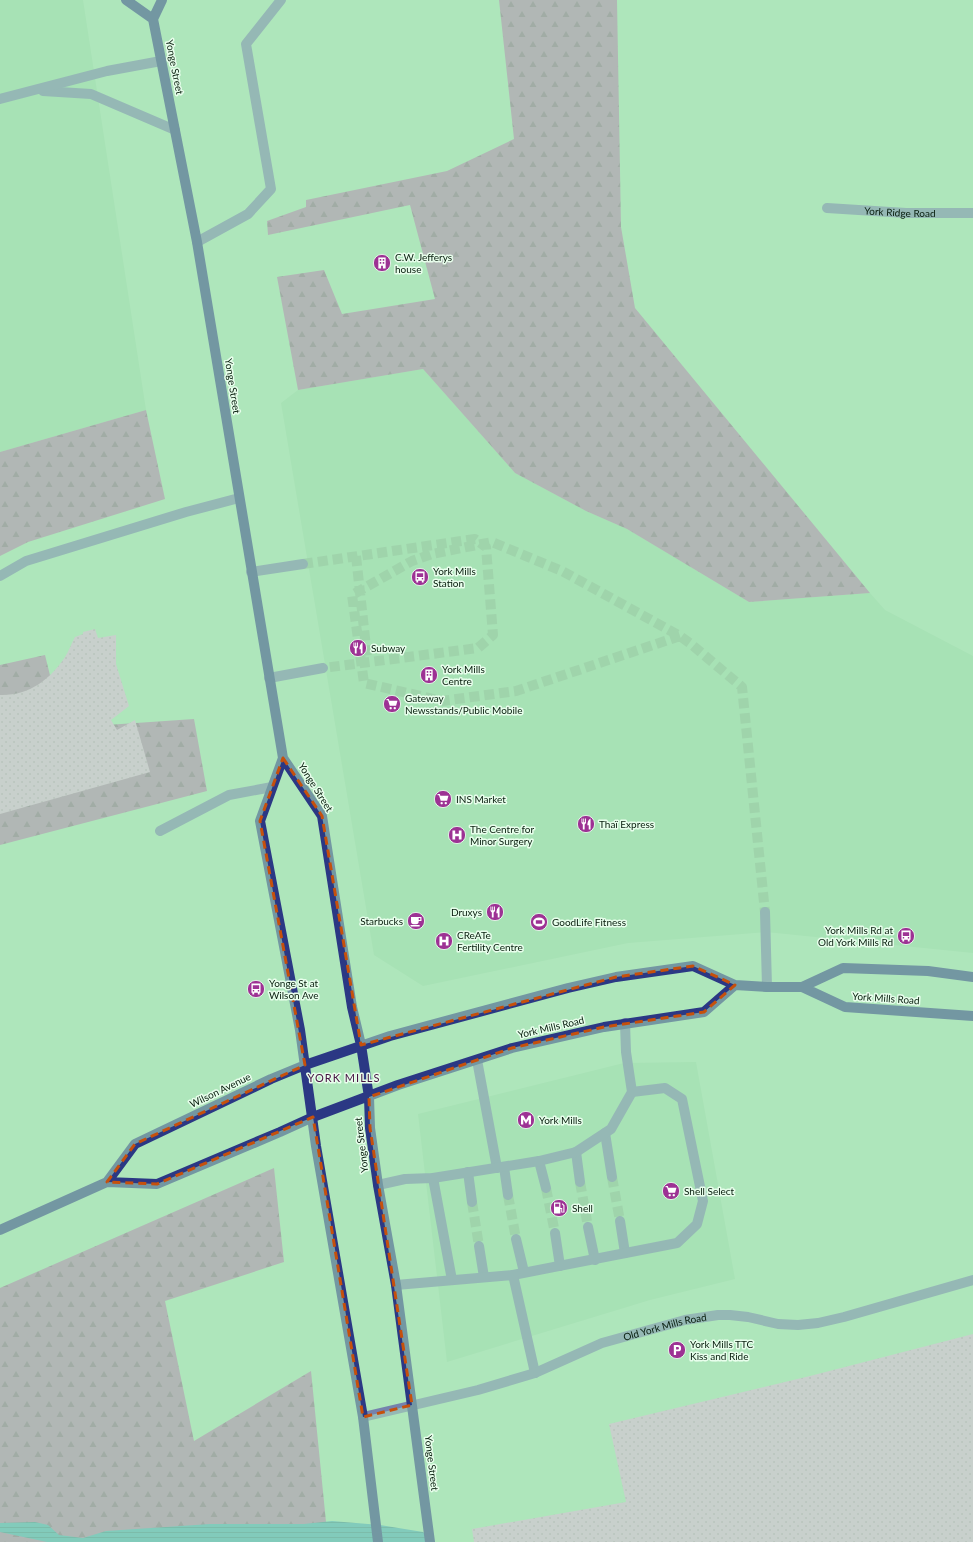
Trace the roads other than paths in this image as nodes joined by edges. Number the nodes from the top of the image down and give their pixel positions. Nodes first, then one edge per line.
1 (126, 0) edge
2 (162, 0) edge
3 (281, 0) edge
4 (153, 19) junction
5 (161, 61) junction
6 (33, 90) junction
7 (0, 99) edge
8 (175, 130) junction
9 (827, 208) dead end
10 (973, 213) edge
11 (197, 242) junction
12 (239, 498) junction
13 (304, 564) tunnel mouth
14 (251, 572) junction
15 (0, 576) edge
16 (323, 668) tunnel mouth
17 (269, 678) junction
18 (283, 758) junction
19 (272, 787) junction
20 (160, 831) dead end
21 (765, 912) tunnel mouth
22 (973, 977) edge
23 (735, 985) junction
24 (767, 987) junction
25 (802, 987) junction
26 (973, 1016) edge
27 (625, 1023) junction
28 (361, 1045) junction
29 (478, 1060) junction
30 (305, 1065) junction
31 (632, 1092) junction
32 (368, 1097) junction
33 (313, 1117) junction
34 (605, 1133) junction
35 (576, 1152) junction
36 (539, 1161) junction
37 (500, 1168) junction
38 (468, 1172) junction
39 (612, 1177) tunnel mouth
40 (433, 1178) junction
41 (107, 1182) junction
42 (580, 1182) tunnel mouth
43 (378, 1185) junction
44 (546, 1188) tunnel mouth
45 (508, 1195) tunnel mouth
46 (472, 1202) tunnel mouth
47 (620, 1221) tunnel mouth
48 (588, 1227) tunnel mouth
49 (0, 1230) edge
50 (555, 1233) tunnel mouth
51 (516, 1240) tunnel mouth
52 (479, 1246) tunnel mouth
53 (624, 1253) junction
54 (595, 1260) junction
55 (560, 1266) junction
56 (524, 1272) junction
57 (514, 1274) junction
58 (484, 1277) junction
59 (452, 1280) junction
60 (973, 1280) edge
61 (396, 1285) junction
62 (535, 1374) junction
63 (412, 1405) junction
64 (363, 1417) junction
65 (378, 1542) edge
66 (430, 1542) edge

1 - 4 main road
2 - 4 main road
3 - 11 street
4 - 5 main road, Yonge Street
5 - 6 street
5 - 8 main road, Yonge Street
6 - 7 street
6 - 8 street
8 - 11 main road, Yonge Street
9 - 10 street, York Ridge Road
11 - 12 main road, Yonge Street
12 - 14 main road, Yonge Street
12 - 15 street
13 - 14 street
14 - 17 main road, Yonge Street
16 - 17 street
17 - 18 main road, Yonge Street
18 - 19 main road
18 - 28 main road, Yonge Street
19 - 20 street
19 - 30 main road
21 - 24 street
22 - 25 main road, York Mills Road
23 - 24 main road, York Mills Road
23 - 27 main road, York Mills Road
23 - 28 main road, York Mills Road
24 - 25 main road, York Mills Road
25 - 26 main road, York Mills Road
27 - 29 main road, York Mills Road
27 - 31 street
28 - 30 main road, Wilson Avenue
28 - 32 main road, Yonge Street
29 - 32 main road, York Mills Road
29 - 37 street
30 - 33 main road
30 - 41 main road, Wilson Avenue
31 - 34 street
31 - 53 street
32 - 33 main road, Wilson Avenue
32 - 43 main road, Yonge Street
33 - 41 main road, Wilson Avenue
33 - 64 main road
34 - 35 street
34 - 39 street
35 - 36 street
35 - 42 street
36 - 37 street
36 - 44 street
37 - 38 street
37 - 45 street
38 - 40 street
38 - 46 street
40 - 43 street
40 - 59 street
41 - 49 main road, Wilson Avenue
43 - 61 main road, Yonge Street
47 - 53 street
48 - 54 street
50 - 55 street
51 - 56 street
52 - 58 street
53 - 54 street
54 - 55 street
55 - 56 street
56 - 57 street
57 - 58 street
57 - 62 street
58 - 59 street
59 - 61 street
60 - 62 street, Old York Mills Road
61 - 63 main road, Yonge Street
62 - 63 street, Old York Mills Road
63 - 64 street, Old York Mills Road
63 - 66 main road, Yonge Street
64 - 65 main road

